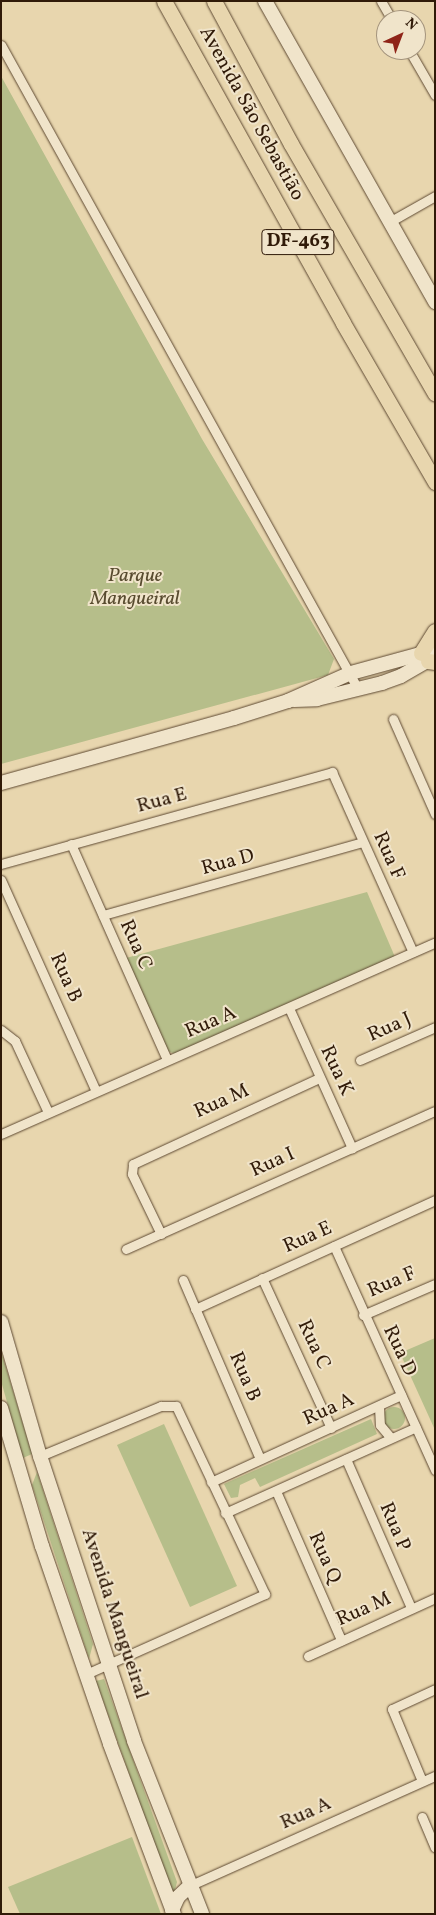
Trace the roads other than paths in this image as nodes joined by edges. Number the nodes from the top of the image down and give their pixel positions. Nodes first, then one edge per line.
1 (164, 1) edge
2 (214, 1) edge
3 (266, 1) edge
4 (1, 45) edge
5 (415, 60) edge
6 (435, 95) edge
7 (435, 196) edge
8 (391, 221) junction
9 (435, 302) edge
10 (435, 394) edge
11 (435, 482) edge
12 (435, 631) edge
13 (431, 656) edge
14 (351, 673) junction
15 (358, 689) junction
16 (288, 701) junction
17 (393, 719) dead end
18 (332, 772) joint
19 (1, 783) edge
20 (435, 814) edge
21 (362, 842) junction
22 (71, 844) junction
23 (1, 864) edge
24 (1, 880) edge
25 (103, 915) junction
26 (435, 943) edge
27 (413, 952) junction
28 (289, 1008) junction
29 (435, 1028) edge
30 (1, 1030) edge
31 (167, 1060) junction
32 (360, 1060) dead end
33 (319, 1078) junction
34 (96, 1091) junction
35 (435, 1111) edge
36 (48, 1112) junction
37 (1, 1134) edge
38 (352, 1148) junction
39 (435, 1200) edge
40 (161, 1234) junction
41 (334, 1246) junction
42 (126, 1249) dead end
43 (262, 1278) junction
44 (183, 1280) dead end
45 (435, 1284) edge
46 (195, 1309) junction
47 (363, 1315) junction
48 (1, 1322) edge
49 (8, 1366) edge
50 (401, 1395) junction
51 (379, 1406) junction
52 (1, 1408) edge
53 (416, 1427) junction
54 (331, 1428) junction
55 (390, 1437) junction
56 (40, 1456) junction
57 (260, 1459) junction
58 (346, 1459) junction
59 (435, 1470) edge
60 (211, 1482) junction
61 (276, 1491) junction
62 (225, 1513) junction
63 (435, 1598) edge
64 (411, 1608) junction
65 (341, 1640) junction
66 (308, 1656) dead end
67 (110, 1664) junction
68 (86, 1674) junction
69 (435, 1690) edge
70 (134, 1741) junction
71 (110, 1744) junction
72 (435, 1776) edge
73 (422, 1781) junction
74 (422, 1817) dead end
75 (435, 1847) edge
76 (191, 1885) junction
77 (173, 1912) edge
78 (202, 1914) edge

1 - 11 main road, Avenida São Sebastião / DF-463
2 - 10 main road, Avenida São Sebastião / DF-463
3 - 8 street
4 - 14 street
5 - 6 street
7 - 8 street
8 - 9 street
12 - 13 main road
13 - 14 street
13 - 15 street
14 - 15 street
14 - 16 street
15 - 16 street
16 - 19 street
17 - 20 street
18 - 21 street, Rua F
18 - 22 street, Rua E
21 - 25 street, Rua D
21 - 27 street, Rua F
22 - 23 street, Rua E
22 - 25 street, Rua C
24 - 34 street, Rua B
25 - 31 street, Rua C
26 - 27 street, Rua A
27 - 28 street, Rua A
28 - 31 street, Rua A
28 - 33 street, Rua K
29 - 32 street, Rua J
30 - 36 street
31 - 34 street, Rua A
33 - 38 street, Rua K
33 - 40 street, Rua M
34 - 36 street, Rua A
35 - 38 street, Rua I
36 - 37 street, Rua A
38 - 40 street, Rua I
39 - 41 street, Rua E
40 - 42 street, Rua I
41 - 43 street, Rua E
41 - 47 street, Rua D
43 - 46 street, Rua E
43 - 54 street, Rua C
44 - 46 street, Rua B
45 - 47 street, Rua F
46 - 57 street, Rua B
47 - 50 street, Rua D
48 - 49 street, Avenida Mangueiral
49 - 56 street, Avenida Mangueiral
50 - 51 street, Rua A
50 - 53 street, Rua D
51 - 54 street, Rua A
51 - 55 street, Rua A
52 - 68 street
53 - 55 street
53 - 59 street, Rua D
54 - 57 street, Rua A
55 - 58 street
56 - 60 street
56 - 67 street, Avenida Mangueiral
57 - 60 street, Rua A
58 - 61 street
58 - 64 street, Rua P
60 - 62 street
61 - 62 street
61 - 65 street, Rua Q
62 - 67 street
63 - 64 street, Rua M
64 - 65 street, Rua M
65 - 66 street, Rua M
67 - 68 street
67 - 70 street, Avenida Mangueiral
68 - 71 street
69 - 73 street
70 - 71 street
70 - 76 street, Avenida Mangueiral
71 - 77 street
72 - 73 street, Rua A
73 - 76 street, Rua A
74 - 75 street
76 - 77 street
76 - 78 street, Avenida Mangueiral

